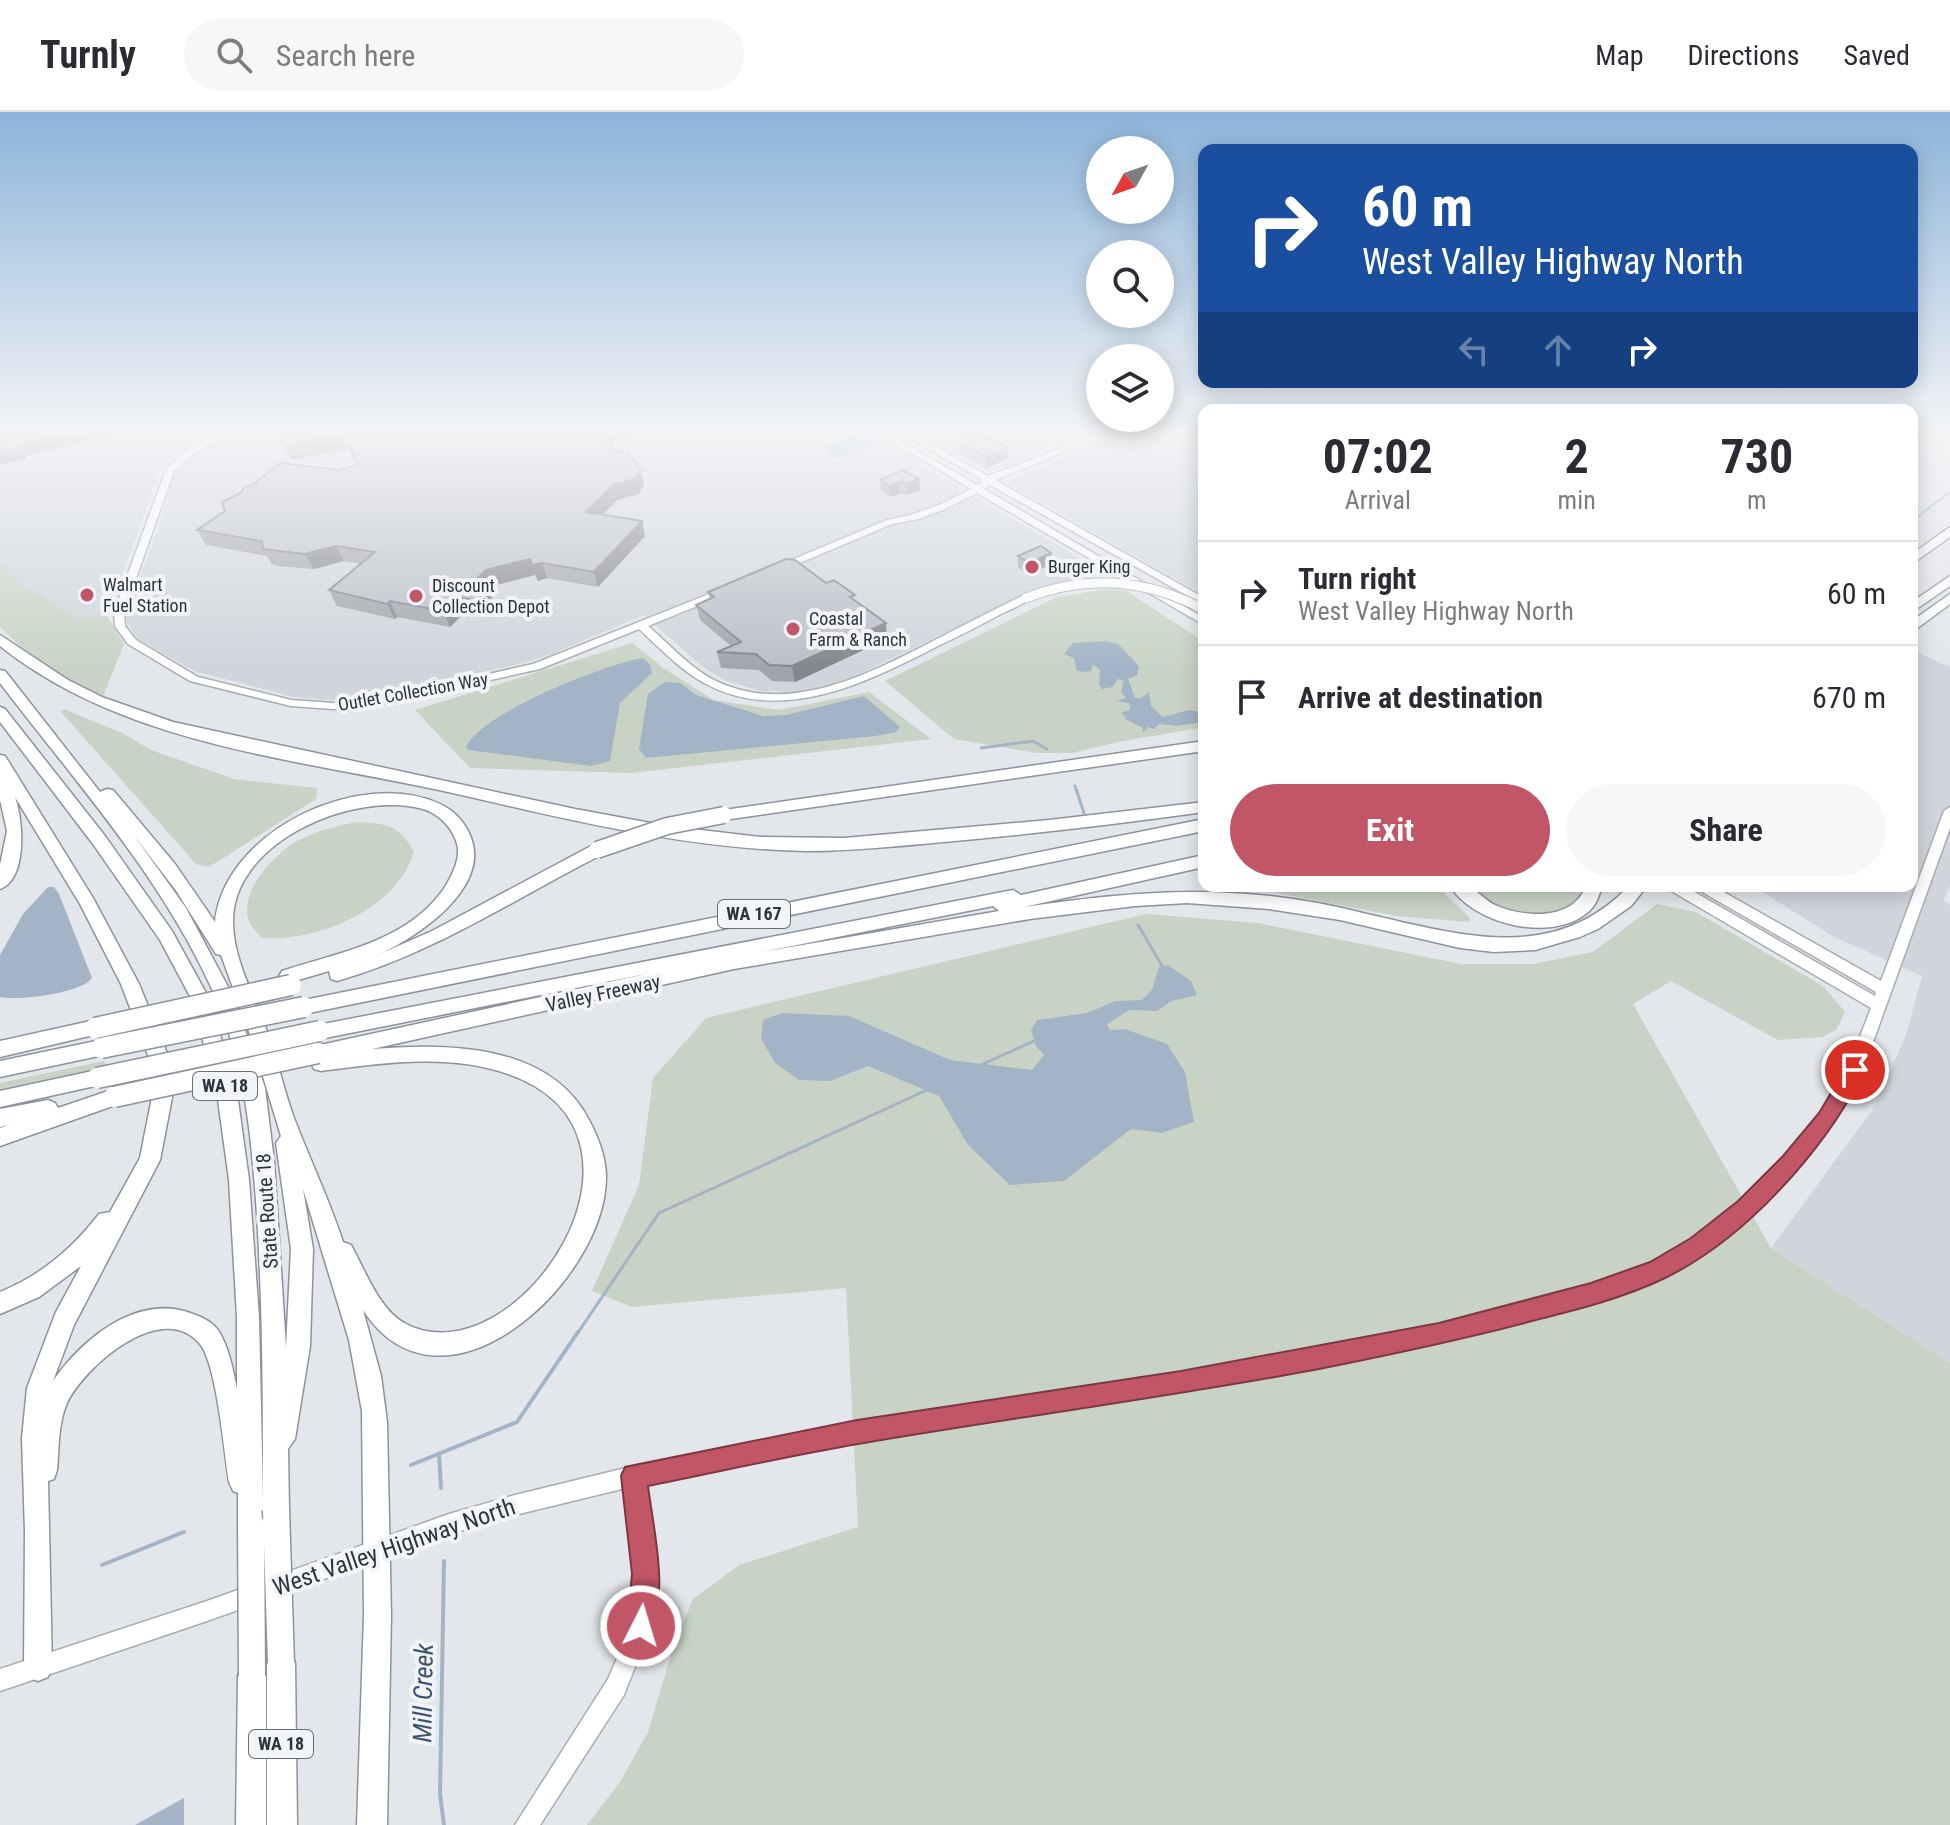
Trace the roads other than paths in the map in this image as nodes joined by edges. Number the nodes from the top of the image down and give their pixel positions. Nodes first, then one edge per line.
1 (155, 511) edge
2 (902, 511) edge
3 (928, 511) edge
4 (1007, 511) edge
5 (1014, 511) edge
6 (1041, 511) edge
7 (890, 522) junction
8 (1041, 527) junction
9 (1950, 531) edge
10 (1918, 555) edge
11 (766, 573) edge
12 (1950, 580) edge
13 (738, 585) edge
14 (1950, 598) edge
15 (1198, 604) edge
16 (1918, 604) edge
17 (1198, 605) edge
18 (1198, 619) edge
19 (1918, 623) edge
20 (641, 625) junction
21 (0, 639) edge
22 (0, 674) edge
23 (15, 696) junction
24 (0, 712) edge
25 (1198, 750) edge
26 (0, 760) edge
27 (0, 779) edge
28 (1198, 808) edge
29 (1950, 811) edge
30 (1198, 826) edge
31 (1198, 862) edge
32 (1110, 881) junction
33 (0, 883) edge
34 (1465, 892) edge
35 (1592, 892) edge
36 (1634, 892) edge
37 (1684, 892) edge
38 (1712, 892) edge
39 (736, 963) junction
40 (237, 976) junction
41 (289, 980) junction
42 (1882, 998) junction
43 (0, 1049) edge
44 (320, 1058) junction
45 (0, 1069) edge
46 (114, 1097) junction
47 (0, 1099) edge
48 (281, 1108) junction
49 (0, 1118) edge
50 (0, 1137) edge
51 (150, 1160) junction
52 (330, 1232) junction
53 (0, 1303) edge
54 (277, 1469) junction
55 (634, 1476) junction
56 (251, 1525) junction
57 (38, 1532) junction
58 (378, 1549) junction
59 (38, 1667) junction
60 (0, 1680) edge
61 (251, 1825) edge
62 (282, 1825) edge
63 (372, 1825) edge
64 (527, 1825) edge

1 - 20 main road, Outlet Collection Way
2 - 7 main road
3 - 7 main road
4 - 8 main road
5 - 8 main road
6 - 15 main road
7 - 11 main road
8 - 18 main road
9 - 10 highway
12 - 16 highway
13 - 20 main road, Outlet Collection Way
14 - 19 highway
17 - 20 main road, bridge
21 - 28 highway
22 - 23 highway, State Route 18 / WA 18
23 - 40 highway
23 - 54 highway, State Route 18 / WA 18
24 - 56 highway, State Route 18 / WA 18
25 - 41 highway, bridge
26 - 51 highway
27 - 33 highway
29 - 42 main road, West Valley Highway North
30 - 45 highway, WA 167, bridge
31 - 32 highway, Valley Freeway / WA 167
32 - 39 highway, Valley Freeway / WA 167
32 - 47 highway, bridge
34 - 35 highway
36 - 39 highway
37 - 42 main road
38 - 42 main road
39 - 44 highway, Valley Freeway / WA 167
40 - 41 highway
40 - 48 highway
41 - 43 highway, bridge
42 - 55 main road, West Valley Highway North
44 - 46 highway, bridge
44 - 52 highway
46 - 49 highway
46 - 50 highway
48 - 52 highway
48 - 54 highway
51 - 53 highway
51 - 57 highway
52 - 58 highway
54 - 62 highway, State Route 18 / WA 18, bridge
55 - 58 main road, West Valley Highway North
55 - 64 main road
56 - 57 highway
56 - 61 highway, State Route 18 / WA 18, bridge
57 - 59 highway
58 - 59 main road, West Valley Highway North
58 - 63 highway
59 - 60 main road, West Valley Highway North

